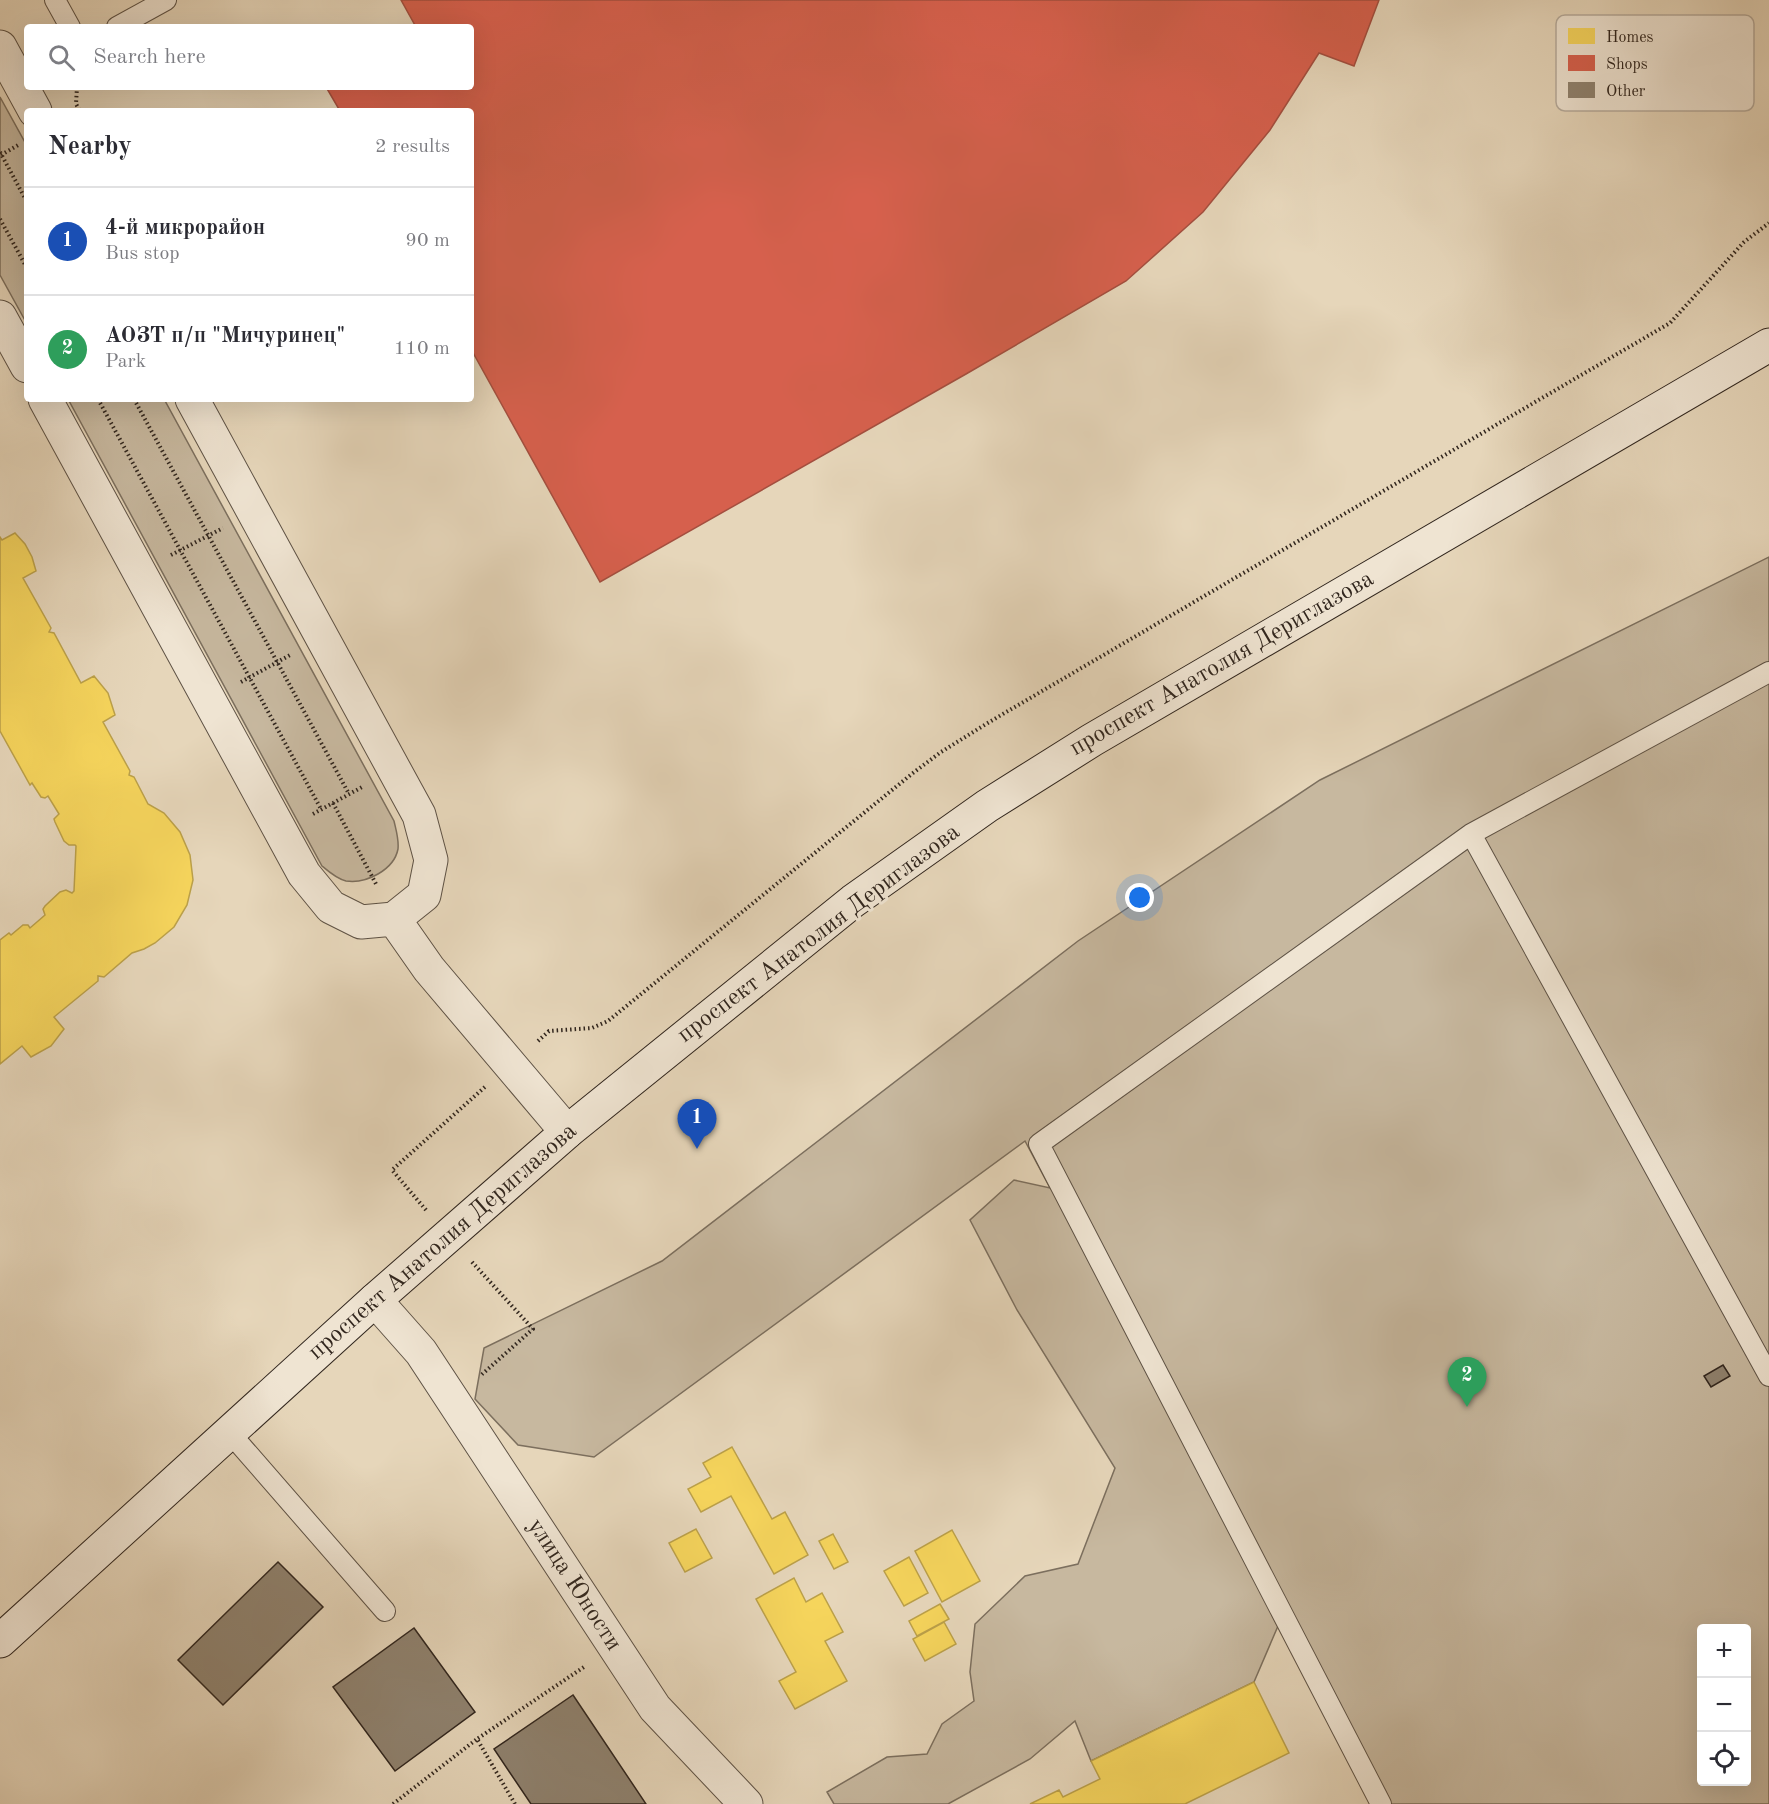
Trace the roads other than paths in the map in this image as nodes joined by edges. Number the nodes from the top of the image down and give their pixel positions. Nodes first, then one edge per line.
1 (55, 0) edge
2 (166, 0) edge
3 (68, 24) edge
4 (122, 24) edge
5 (0, 47) edge
6 (33, 108) edge
7 (0, 317) edge
8 (1769, 345) edge
9 (24, 361) edge
10 (47, 402) edge
11 (194, 402) edge
12 (1769, 672) edge
13 (1471, 834) junction
14 (394, 919) junction
15 (567, 1132) junction
16 (375, 1300) junction
17 (1769, 1377) edge
18 (230, 1433) junction
19 (385, 1611) dead end
20 (0, 1641) edge
21 (746, 1804) edge
22 (1381, 1804) edge

1 - 3 lane
2 - 4 lane
5 - 6 street
7 - 9 street
8 - 15 street, проспект Анатолия Дериглазова
10 - 14 street
11 - 14 street
12 - 13 lane
13 - 17 lane
13 - 22 lane
14 - 15 street
15 - 16 street, проспект Анатолия Дериглазова
16 - 18 street, проспект Анатолия Дериглазова
16 - 21 street, улица Юности
18 - 19 lane
18 - 20 street, проспект Анатолия Дериглазова

